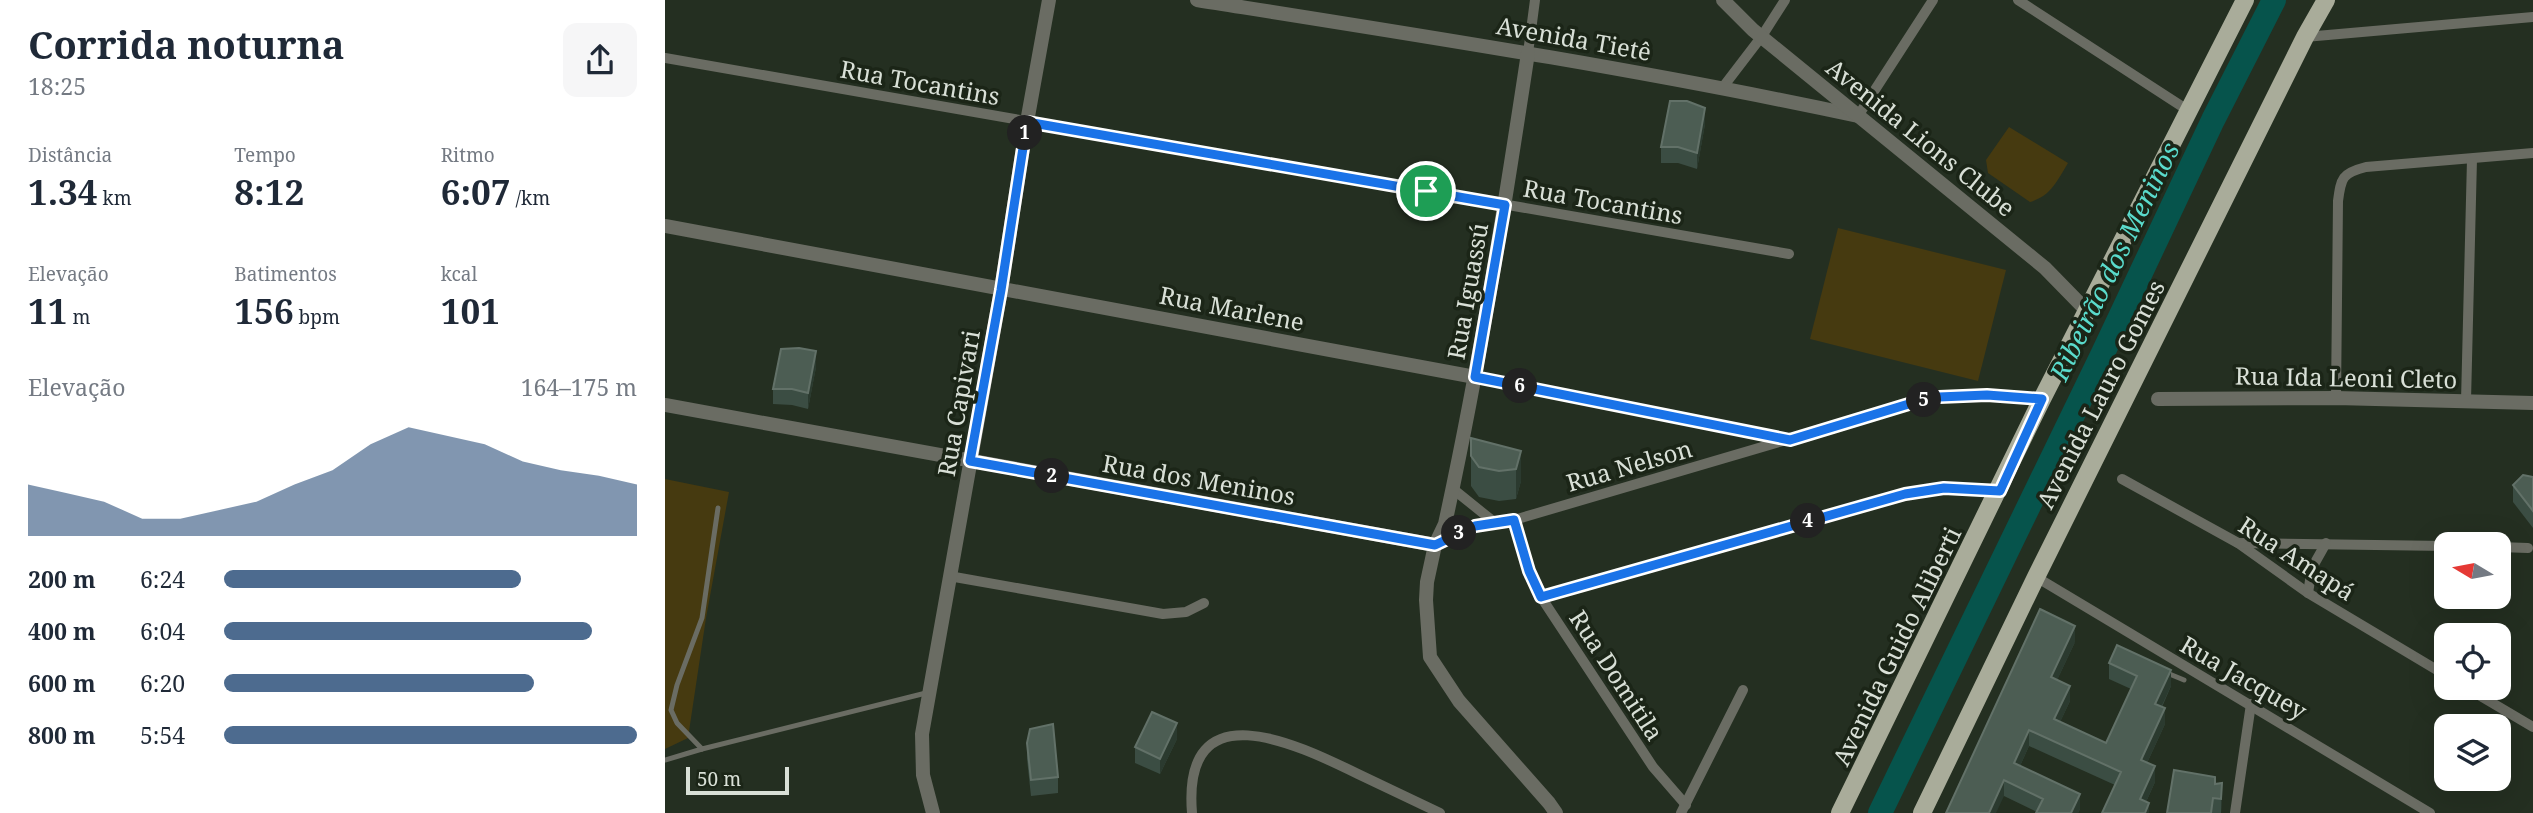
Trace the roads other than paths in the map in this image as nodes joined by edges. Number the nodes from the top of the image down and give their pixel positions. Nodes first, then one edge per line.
1 (1049, 0) edge
2 (1197, 0) edge
3 (1535, 0) edge
4 (1723, 0) edge
5 (1785, 0) edge
6 (1933, 0) edge
7 (2245, 0) edge
8 (2326, 0) edge
9 (2026, 2) edge
10 (2533, 17) edge
11 (1762, 36) junction
12 (2305, 37) junction
13 (1528, 53) junction
14 (665, 58) edge
15 (1723, 87) junction
16 (2189, 111) junction
17 (1859, 116) junction
18 (1027, 122) junction
19 (2533, 153) edge
20 (2472, 159) junction
21 (1505, 205) junction
22 (665, 226) edge
23 (1789, 254) dead end
24 (1001, 290) junction
25 (2088, 312) junction
26 (1475, 377) junction
27 (2336, 398) junction
28 (2042, 399) junction
29 (2158, 399) dead end
30 (2466, 401) junction
31 (2533, 403) edge
32 (665, 405) edge
33 (1790, 440) junction
34 (970, 461) junction
35 (2122, 479) dead end
36 (1453, 489) junction
37 (2000, 491) junction
38 (718, 508) dead end
39 (1514, 520) junction
40 (1494, 522) junction
41 (2238, 543) junction
42 (2326, 543) junction
43 (1435, 545) junction
44 (2434, 546) edge
45 (2511, 547) edge
46 (2528, 548) dead end
47 (949, 576) junction
48 (2036, 577) junction
49 (2308, 593) junction
50 (1541, 597) junction
51 (1204, 603) dead end
52 (2434, 668) edge
53 (2161, 670) edge
54 (2184, 680) dead end
55 (1743, 690) dead end
56 (929, 692) junction
57 (2487, 700) edge
58 (2251, 704) junction
59 (2533, 727) edge
60 (702, 749) junction
61 (665, 760) edge
62 (1683, 809) edge
63 (933, 813) edge
64 (1192, 813) edge
65 (1440, 813) edge
66 (1556, 813) edge
67 (1840, 813) edge
68 (1922, 813) edge
69 (2235, 813) edge
70 (2430, 813) edge

1 - 18 street, Rua Capivari
2 - 13 street, Avenida Tietê
3 - 13 street, Rua Iguassú
4 - 11 street, Avenida Lions Clube
5 - 11 street
6 - 17 street
7 - 16 main road, Avenida Lauro Gomes
8 - 12 main road, Avenida Lauro Gomes
9 - 16 street
10 - 12 street
11 - 15 street
11 - 17 street, Avenida Lions Clube
12 - 48 main road, Avenida Lauro Gomes
13 - 15 street, Avenida Tietê
13 - 21 street, Rua Iguassú
14 - 18 street, Rua Tocantins
15 - 17 street, Avenida Tietê
16 - 25 main road, Avenida Lauro Gomes
17 - 25 street, Avenida Lions Clube
18 - 21 street, Rua Tocantins
18 - 24 street, Rua Capivari
19 - 20 street
20 - 27 street
20 - 30 street
21 - 23 street, Rua Tocantins
21 - 26 street, Rua Iguassú
22 - 24 street, Rua Marlene
24 - 26 street, Rua Marlene
24 - 34 street, Rua Capivari
25 - 28 main road, Avenida Guido Aliberti
26 - 33 street, Rua Marlene
26 - 36 street, Rua Iguassú
27 - 29 street, Rua Ida Leoni Cleto
27 - 30 street, Rua Ida Leoni Cleto
28 - 33 street, Rua Nelson
28 - 37 main road, Avenida Guido Aliberti
30 - 31 street, Rua Ida Leoni Cleto
32 - 34 street, Rua dos Meninos
33 - 39 street, Rua Nelson
34 - 43 street, Rua dos Meninos
34 - 47 street, Rua Capivari
35 - 41 street, Rua Amapá
36 - 40 street
36 - 43 street, Rua Iguassú
37 - 50 street
37 - 67 main road, Avenida Guido Aliberti
38 - 60 lane
39 - 40 street, Rua Nelson
39 - 50 street, Rua Domitila
40 - 43 street, Rua Nelson
41 - 42 street
41 - 49 street, Rua Amapá
42 - 44 street
42 - 49 street
43 - 66 street, Rua Iguassú
45 - 46 street
47 - 51 street
47 - 56 street, Rua Capivari
48 - 58 street, Rua Jacquey
48 - 68 main road, Avenida Lauro Gomes
49 - 52 street, Rua Amapá
50 - 62 street, Rua Domitila
53 - 54 lane
55 - 62 street
56 - 60 lane
56 - 63 street, Rua Capivari
57 - 59 street
58 - 69 street
58 - 70 street, Rua Jacquey
60 - 61 lane
64 - 65 street

